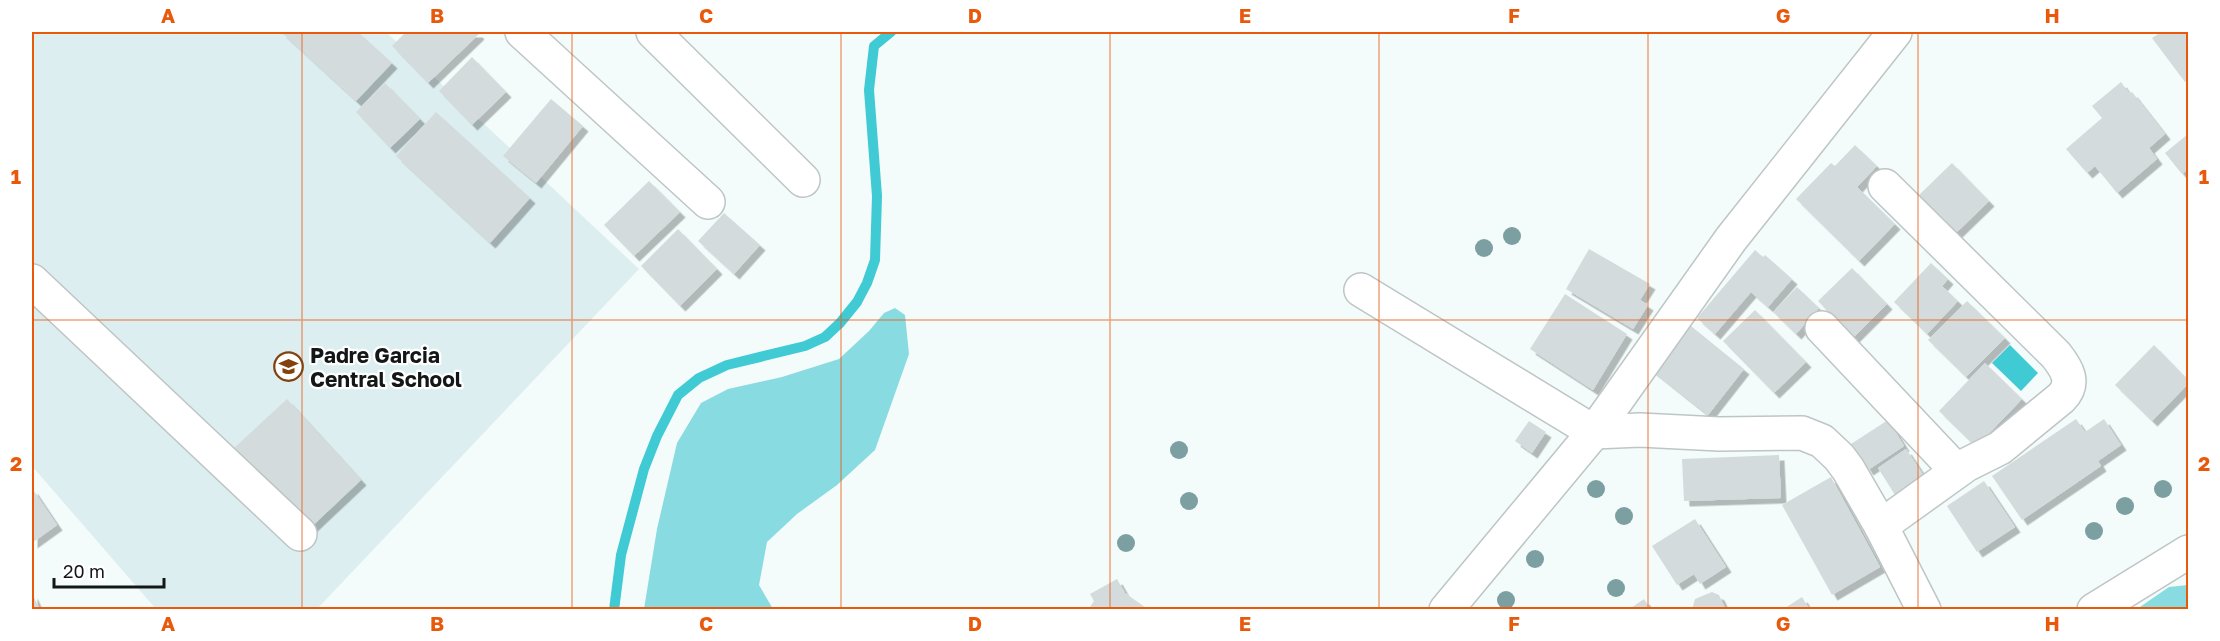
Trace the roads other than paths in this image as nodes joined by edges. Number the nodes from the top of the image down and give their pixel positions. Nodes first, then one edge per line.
1 (522, 32) edge
2 (653, 32) edge
3 (1895, 32) edge
4 (803, 180) dead end
5 (1885, 186) dead end
6 (708, 202) dead end
7 (32, 281) edge
8 (1361, 290) dead end
9 (1822, 328) dead end
10 (1594, 432) junction
11 (1957, 471) junction
12 (1881, 526) junction
13 (300, 534) dead end
14 (2188, 552) edge
15 (1446, 609) edge
16 (1924, 609) edge
17 (2094, 609) edge

1 - 6 street
2 - 4 street
3 - 10 street
5 - 11 street
7 - 13 street
8 - 10 street
9 - 11 street
10 - 12 street
10 - 15 street
11 - 12 street
12 - 16 street
14 - 17 street

